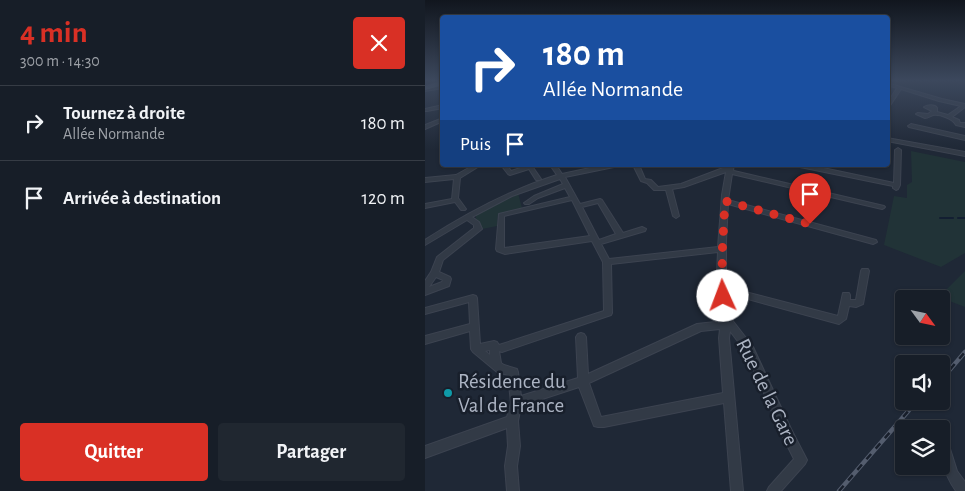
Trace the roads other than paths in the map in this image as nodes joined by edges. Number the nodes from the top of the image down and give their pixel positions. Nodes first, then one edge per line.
1 (965, 105) edge
2 (440, 107) edge
3 (427, 110) dead end
4 (932, 113) dead end
5 (949, 117) junction
6 (440, 121) edge
7 (965, 125) edge
8 (911, 126) dead end
9 (425, 127) edge
10 (965, 138) edge
11 (890, 140) edge
12 (898, 150) dead end
13 (965, 154) edge
14 (474, 167) edge
15 (506, 167) edge
16 (530, 167) edge
17 (530, 167) edge
18 (554, 167) edge
19 (604, 167) edge
20 (638, 167) edge
21 (809, 167) edge
22 (730, 168) edge
23 (561, 176) junction
24 (457, 177) junction
25 (538, 179) dead end
26 (425, 180) edge
27 (567, 185) junction
28 (669, 188) junction
29 (574, 198) junction
30 (456, 200) junction
31 (725, 201) junction
32 (527, 203) dead end
33 (425, 206) edge
34 (578, 206) junction
35 (882, 207) dead end
36 (469, 216) junction
37 (676, 216) dead end
38 (642, 229) dead end
39 (621, 236) junction
40 (595, 241) junction
41 (873, 242) dead end
42 (425, 243) edge
43 (722, 249) junction
44 (607, 262) junction
45 (865, 271) dead end
46 (435, 273) junction
47 (425, 288) edge
48 (723, 289) junction
49 (425, 292) edge
50 (425, 311) edge
51 (729, 322) junction
52 (475, 326) junction
53 (581, 337) dead end
54 (425, 340) edge
55 (502, 348) dead end
56 (583, 379) junction
57 (728, 397) junction
58 (517, 403) junction
59 (513, 421) junction
60 (425, 452) edge
61 (950, 467) edge
62 (513, 491) edge
63 (737, 491) edge
64 (773, 491) edge
65 (964, 491) edge

1 - 5 street
2 - 3 street
4 - 5 street
5 - 7 street
6 - 9 street
8 - 10 street
11 - 13 street
12 - 21 street
14 - 24 street
15 - 16 street
17 - 25 street
18 - 23 street
19 - 23 street
20 - 28 street
22 - 28 street
22 - 31 street
22 - 35 street
23 - 27 street
23 - 36 street
24 - 26 street
24 - 30 street
27 - 29 street
27 - 32 street
28 - 37 street
29 - 34 street
29 - 40 street
30 - 33 street
30 - 36 street
31 - 41 street
31 - 43 street
34 - 39 street
34 - 40 street
36 - 42 street
36 - 46 street
38 - 39 street
39 - 40 street
40 - 44 street
43 - 44 street
43 - 48 street
44 - 55 street
45 - 48 street
46 - 47 street
46 - 49 street
48 - 51 street
50 - 52 street
51 - 56 street
51 - 57 street
51 - 64 street, Rue de la Gare
52 - 54 street
52 - 58 street
53 - 56 street
56 - 57 street
56 - 58 street
57 - 63 street
58 - 59 street
59 - 60 street
59 - 62 street
61 - 65 street

